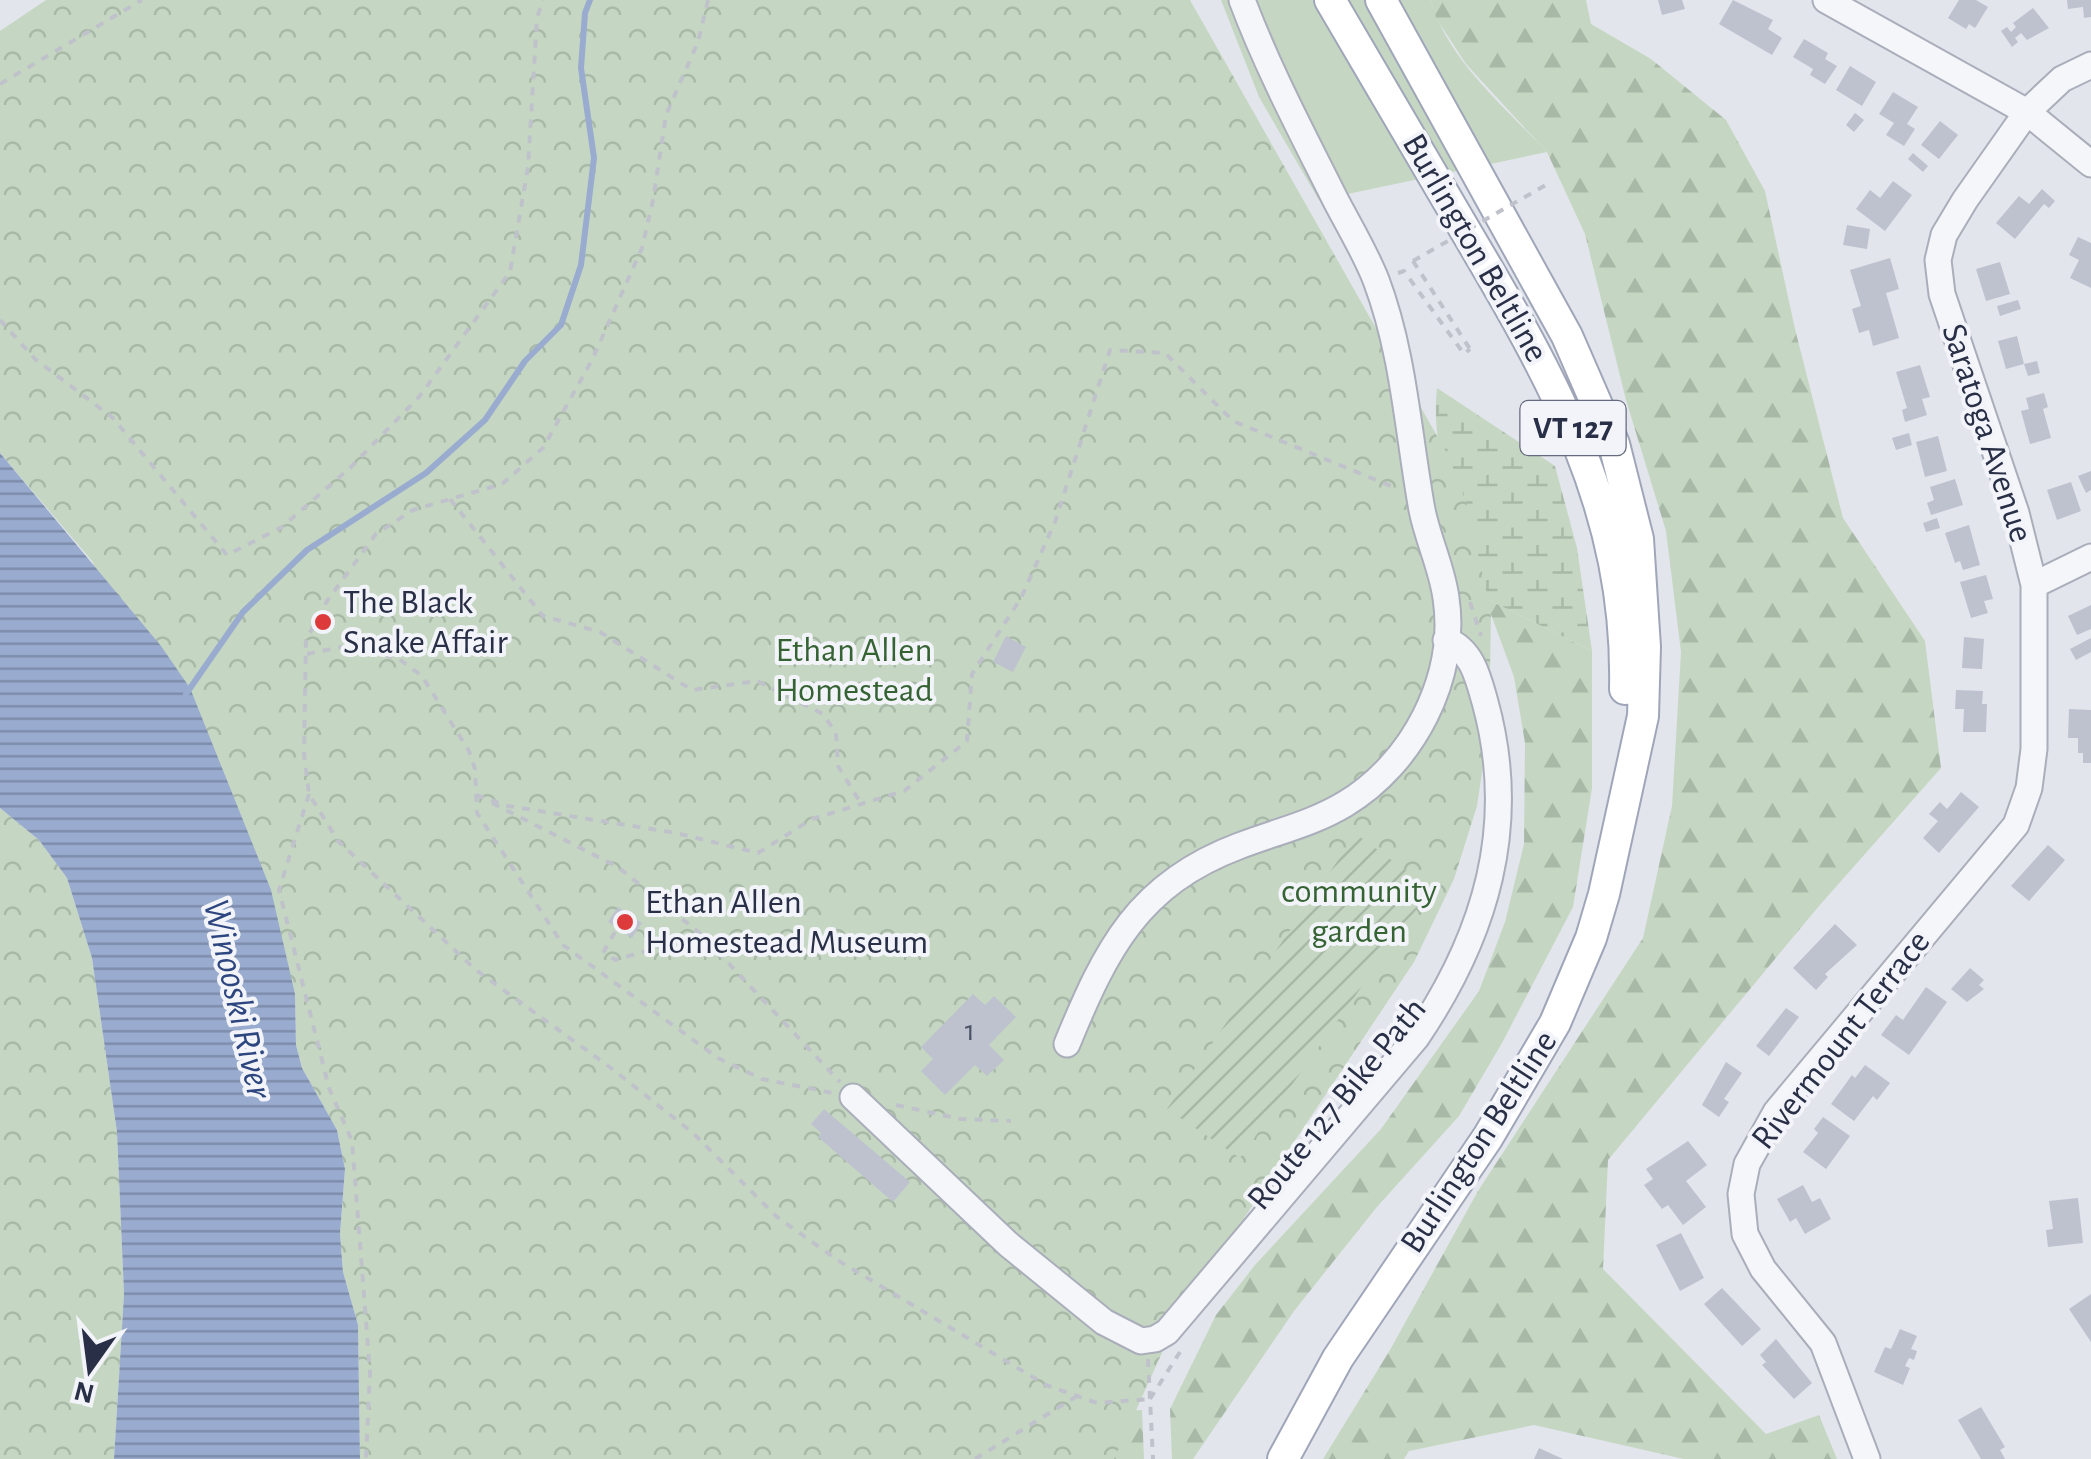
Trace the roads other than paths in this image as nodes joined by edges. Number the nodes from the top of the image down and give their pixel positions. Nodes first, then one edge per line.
1 (1242, 0) edge
2 (1330, 0) edge
3 (1381, 0) edge
4 (1826, 0) edge
5 (2091, 66) edge
6 (2027, 112) junction
7 (2091, 164) edge
8 (2091, 557) edge
9 (2034, 585) junction
10 (1446, 640) junction
11 (1624, 802) junction
12 (1996, 850) joint
13 (1067, 1044) dead end
14 (853, 1096) road end
15 (1283, 1459) edge
16 (1866, 1459) edge

1 - 10 street
2 - 11 main road, Burlington Beltline / VT 127
3 - 11 main road, Burlington Beltline / VT 127
4 - 6 street
5 - 6 street, Saratoga Avenue
6 - 7 street
6 - 9 street, Saratoga Avenue
8 - 9 street
9 - 12 street, Saratoga Avenue
10 - 13 street
10 - 14 street
11 - 15 main road, Burlington Beltline / VT 127
12 - 16 street, Rivermount Terrace

